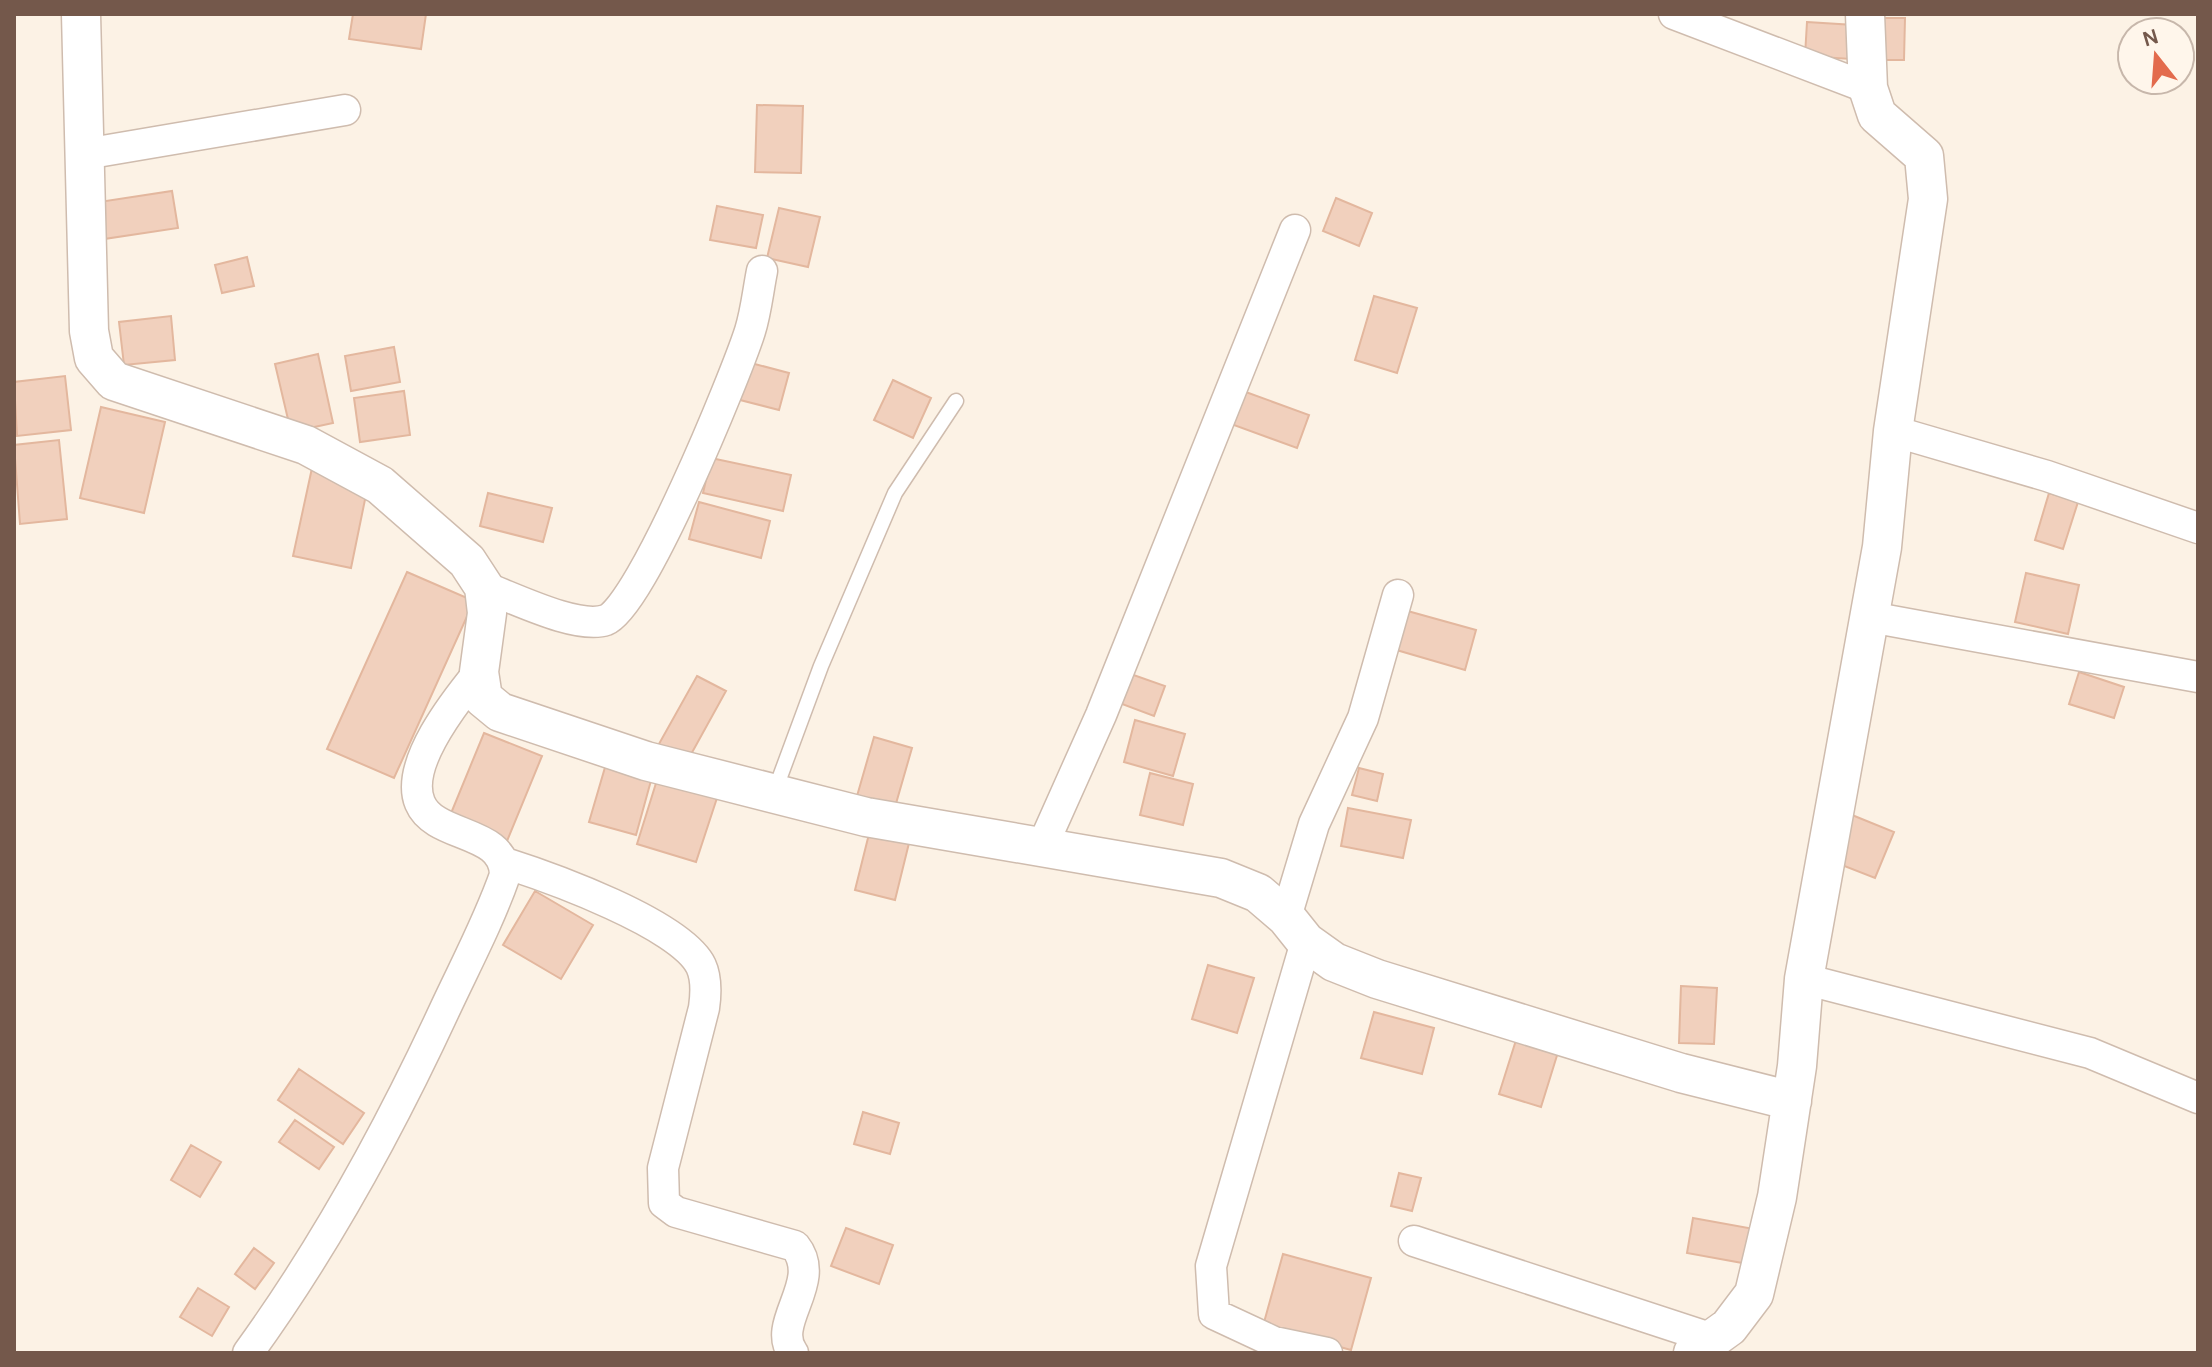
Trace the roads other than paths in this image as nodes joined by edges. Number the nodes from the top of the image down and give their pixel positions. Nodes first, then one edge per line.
1 (1674, 14) edge
2 (1865, 14) edge
3 (81, 16) edge
4 (1868, 88) junction
5 (345, 110) dead end
6 (85, 154) junction
7 (1295, 230) dead end
8 (762, 271) dead end
9 (956, 401) dead end
10 (1893, 431) junction
11 (2198, 528) edge
12 (484, 587) junction
13 (1398, 595) dead end
14 (1870, 617) junction
15 (479, 672) junction
16 (2198, 677) edge
17 (773, 793) junction
18 (1042, 847) junction
19 (505, 863) junction
20 (1296, 930) junction
21 (1804, 979) junction
22 (2198, 1098) edge
23 (1792, 1101) junction
24 (1414, 1241) dead end
25 (1703, 1346) edge
26 (248, 1353) edge
27 (793, 1353) edge
28 (1327, 1353) edge

1 - 4 street
2 - 4 street
3 - 6 street
4 - 10 street
5 - 6 street
6 - 12 street
7 - 18 street
8 - 12 street
9 - 17 lane
10 - 11 street
10 - 14 street
12 - 15 street
13 - 20 street
14 - 16 street
14 - 21 street
15 - 17 street
15 - 19 street
17 - 18 street
18 - 20 street
19 - 26 street
19 - 27 street
20 - 23 street
20 - 28 street
21 - 22 street
21 - 23 street
23 - 25 street
24 - 25 street

